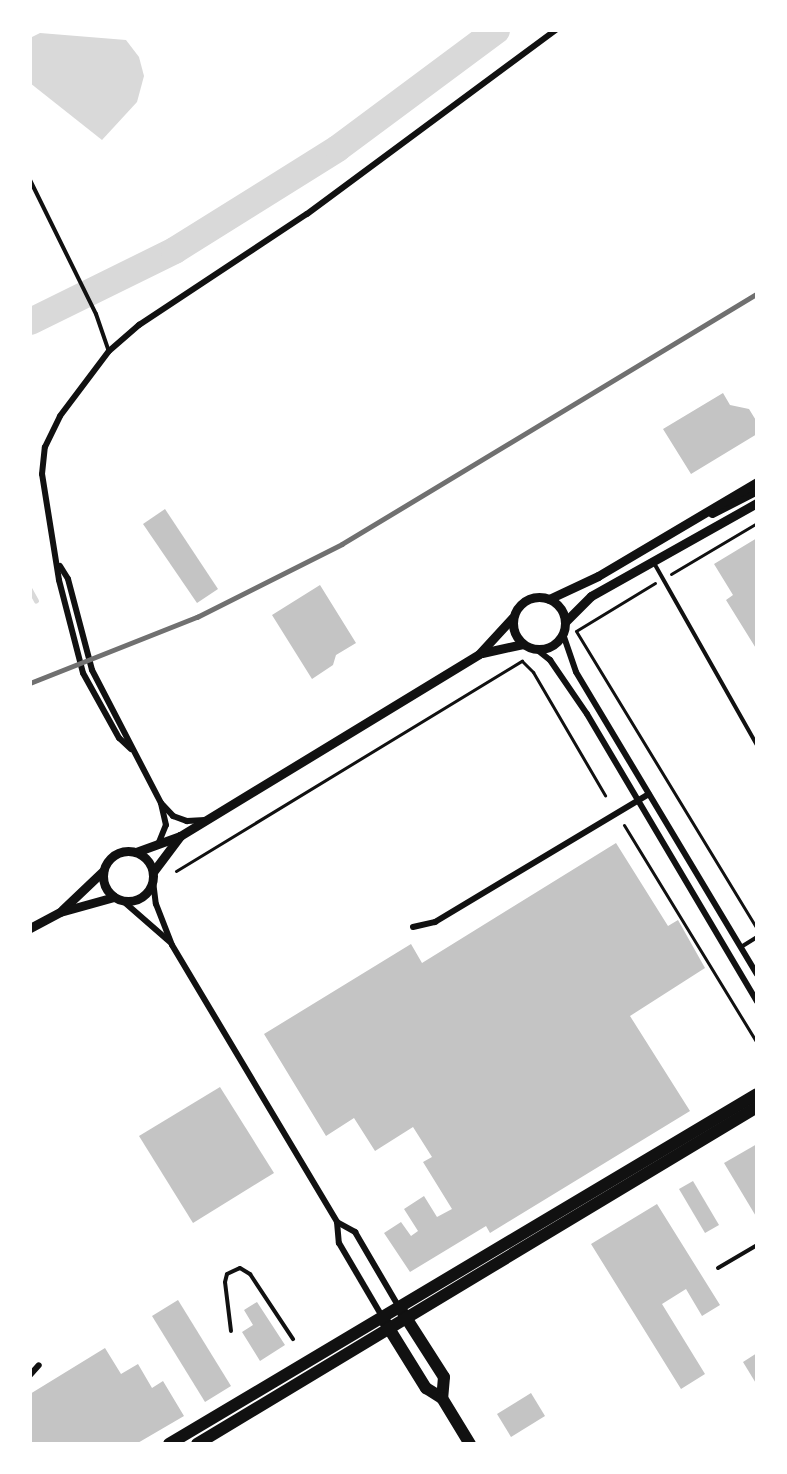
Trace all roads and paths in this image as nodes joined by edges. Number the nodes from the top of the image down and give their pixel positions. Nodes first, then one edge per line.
1 (556, 30) edge
2 (30, 180) edge
3 (109, 351) junction
4 (757, 482) edge
5 (757, 490) edge
6 (757, 503) edge
7 (696, 519) junction
8 (652, 560) junction
9 (549, 599) junction
10 (513, 617) junction
11 (566, 621) junction
12 (576, 631) dead end
13 (563, 634) junction
14 (523, 644) junction
15 (536, 650) junction
16 (479, 654) junction
17 (757, 745) edge
18 (649, 794) junction
19 (605, 795) dead end
20 (637, 800) junction
21 (161, 804) junction
22 (206, 820) junction
23 (624, 825) dead end
24 (180, 836) junction
25 (158, 844) junction
26 (136, 852) junction
27 (103, 871) junction
28 (176, 871) dead end
29 (153, 877) junction
30 (119, 899) junction
31 (60, 912) junction
32 (413, 927) dead end
33 (30, 928) edge
34 (757, 930) edge
35 (757, 937) edge
36 (172, 945) junction
37 (741, 947) junction
38 (757, 974) edge
39 (757, 1002) edge
40 (757, 1043) edge
41 (757, 1094) edge
42 (757, 1107) edge
43 (337, 1222) junction
44 (757, 1245) edge
45 (718, 1268) dead end
46 (403, 1313) junction
47 (386, 1323) junction
48 (231, 1331) dead end
49 (293, 1339) dead end
50 (39, 1365) dead end
51 (30, 1375) edge
52 (442, 1398) junction
53 (169, 1444) edge
54 (197, 1444) edge
55 (470, 1444) edge

1 - 3 street
2 - 3 lane
3 - 21 street
4 - 7 street
5 - 7 street
6 - 8 street
7 - 9 street
8 - 11 street
8 - 17 lane
9 - 10 street
9 - 11 street
10 - 14 street
10 - 16 street
11 - 13 street
12 - 34 path
13 - 15 street
13 - 18 street
14 - 15 street
14 - 16 street
15 - 20 street
16 - 22 street
18 - 20 street
18 - 37 street
19 - 28 path
20 - 32 street
20 - 39 street
21 - 22 street
21 - 25 street
22 - 24 street
23 - 40 path
24 - 25 street
24 - 29 street
25 - 26 street
26 - 27 street
26 - 29 street
27 - 30 street
27 - 31 street
29 - 30 street
29 - 36 street
30 - 31 street
30 - 36 street
31 - 33 street
35 - 37 lane
36 - 43 street
37 - 38 street
41 - 46 main road
42 - 46 main road
43 - 46 street
43 - 47 street
44 - 45 lane
46 - 47 main road
46 - 52 main road
47 - 52 main road
47 - 53 main road
47 - 54 main road
48 - 49 lane
50 - 51 street
52 - 55 main road

